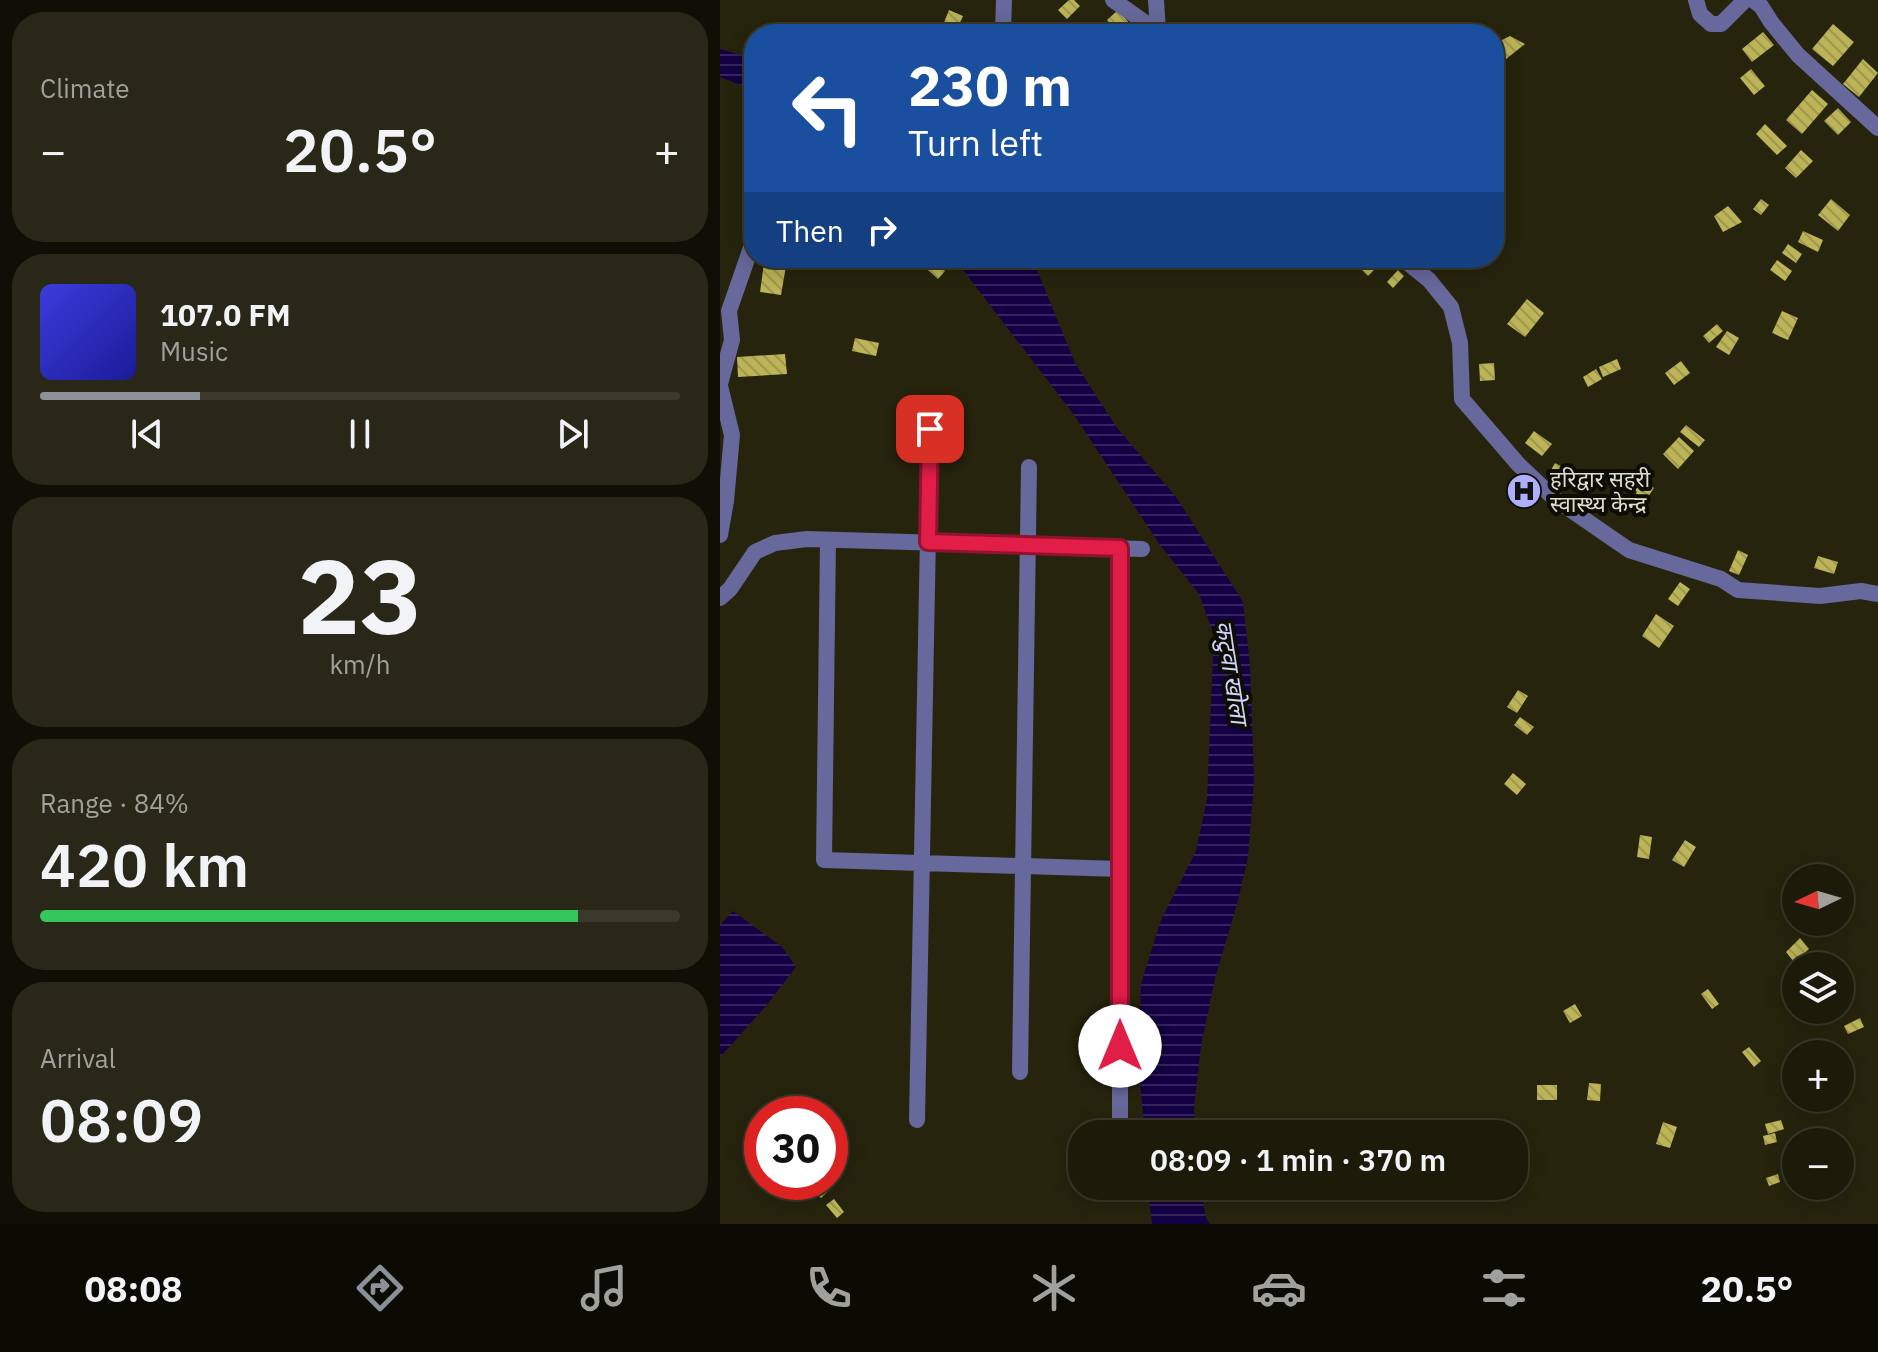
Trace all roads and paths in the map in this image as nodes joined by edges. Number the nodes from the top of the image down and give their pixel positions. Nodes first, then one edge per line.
1 (1004, 0) edge
2 (1113, 0) edge
3 (1156, 0) edge
4 (1696, 0) edge
5 (1745, 0) edge
6 (1753, 0) edge
7 (1003, 24) edge
8 (1146, 24) edge
9 (1158, 24) edge
10 (1878, 128) edge
11 (744, 268) edge
12 (1414, 268) edge
13 (720, 385) edge
14 (930, 429) dead end
15 (1029, 467) dead end
16 (720, 535) edge
17 (828, 540) junction
18 (928, 542) junction
19 (1026, 545) junction
20 (1120, 548) junction
21 (1142, 549) dead end
22 (1878, 594) edge
23 (720, 598) edge
24 (922, 863) junction
25 (1023, 866) junction
26 (1120, 869) junction
27 (1020, 1072) dead end
28 (917, 1120) dead end
29 (1120, 1120) edge

1 - 7 street
2 - 8 street
3 - 9 street
4 - 5 street
6 - 10 street
11 - 13 street
12 - 22 street
13 - 16 street
14 - 18 street
15 - 19 street
17 - 18 street
17 - 23 street
17 - 24 street
18 - 19 street
18 - 24 street
19 - 20 street
19 - 25 street
20 - 21 street
20 - 26 street
24 - 25 street
24 - 28 street
25 - 26 street
25 - 27 street
26 - 29 street

